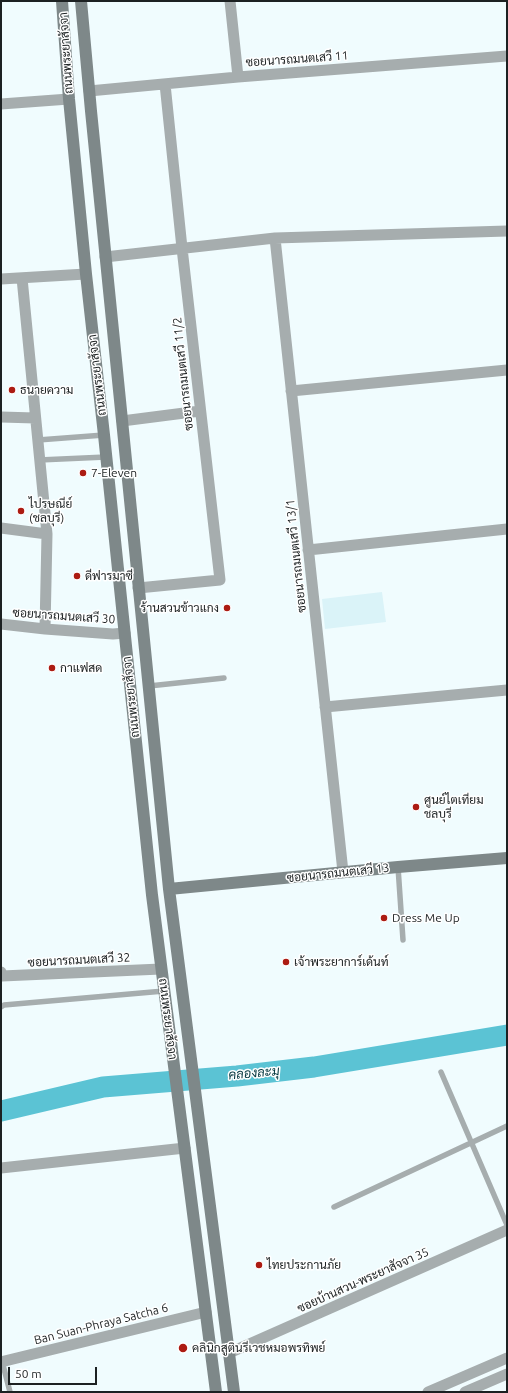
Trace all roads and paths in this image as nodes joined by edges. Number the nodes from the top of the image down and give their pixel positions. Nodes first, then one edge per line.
1 (62, 1) edge
2 (81, 1) edge
3 (230, 1) edge
4 (507, 56) edge
5 (87, 68) junction
6 (67, 70) junction
7 (238, 77) junction
8 (165, 84) junction
9 (89, 91) junction
10 (69, 99) junction
11 (1, 104) edge
12 (90, 111) junction
13 (71, 114) junction
14 (507, 231) edge
15 (275, 238) junction
16 (182, 248) junction
17 (105, 257) junction
18 (86, 274) junction
19 (22, 278) junction
20 (1, 279) edge
21 (507, 370) edge
22 (292, 392) junction
23 (200, 411) junction
24 (1, 417) edge
25 (35, 418) junction
26 (122, 421) junction
27 (104, 435) junction
28 (38, 440) junction
29 (106, 457) junction
30 (39, 460) junction
31 (1, 528) edge
32 (507, 529) edge
33 (47, 534) junction
34 (308, 550) junction
35 (138, 588) junction
36 (1, 624) edge
37 (45, 629) junction
38 (125, 633) junction
39 (224, 678) dead end
40 (148, 686) junction
41 (507, 690) edge
42 (325, 706) junction
43 (507, 858) edge
44 (398, 867) junction
45 (343, 872) junction
46 (169, 889) junction
47 (403, 940) dead end
48 (161, 969) junction
49 (1, 972) edge
50 (164, 991) junction
51 (1, 1007) edge
52 (441, 1072) dead end
53 (507, 1126) edge
54 (471, 1143) junction
55 (185, 1148) junction
56 (1, 1168) edge
57 (334, 1207) dead end
58 (507, 1225) edge
59 (507, 1230) edge
60 (206, 1312) junction
61 (229, 1353) junction
62 (507, 1358) edge
63 (1, 1360) edge
64 (480, 1369) junction
65 (507, 1374) edge
66 (486, 1383) junction
67 (10, 1392) edge
68 (216, 1392) edge
69 (234, 1392) edge
70 (428, 1392) edge
71 (465, 1392) edge

1 - 6 main road, ถนนพระยาสัจจา
2 - 5 main road, ถนนพระยาสัจจา
3 - 7 street
4 - 7 street, ซอยนารถมนตเสวี 11
5 - 6 main road
5 - 9 main road, ถนนพระยาสัจจา
6 - 10 main road, ถนนพระยาสัจจา
7 - 8 street, ซอยนารถมนตเสวี 11
8 - 9 street, ซอยนารถมนตเสวี 11
8 - 16 street, ซอยนารถมนตเสวี 11/2
9 - 12 main road, ถนนพระยาสัจจา
10 - 11 street
10 - 13 main road, ถนนพระยาสัจจา
12 - 13 main road
12 - 17 main road, ถนนพระยาสัจจา
13 - 18 main road, ถนนพระยาสัจจา
14 - 15 street
15 - 16 street
15 - 22 street, ซอยนารถมนตเสวี 13/1
16 - 17 street
16 - 23 street, ซอยนารถมนตเสวี 11/2
17 - 26 main road, ถนนพระยาสัจจา
18 - 19 street
18 - 27 main road, ถนนพระยาสัจจา
19 - 20 street
19 - 25 street
21 - 22 street
22 - 34 street, ซอยนารถมนตเสวี 13/1
23 - 26 street
23 - 35 street, ซอยนารถมนตเสวี 11/2
24 - 25 street
25 - 28 street
26 - 35 main road, ถนนพระยาสัจจา
27 - 28 lane
27 - 29 main road, ถนนพระยาสัจจา
28 - 30 street
29 - 30 lane
29 - 38 main road, ถนนพระยาสัจจา
30 - 33 street
31 - 33 street
32 - 34 street
33 - 37 street
34 - 42 street, ซอยนารถมนตเสวี 13/1
35 - 40 main road, ถนนพระยาสัจจา
36 - 37 street, ซอยนารถมนตเสวี 30
37 - 38 street, ซอยนารถมนตเสวี 30
38 - 48 main road, ถนนพระยาสัจจา
39 - 40 lane
40 - 46 main road, ถนนพระยาสัจจา
41 - 42 street
42 - 45 street, ซอยนารถมนตเสวี 13/1
43 - 44 main road, ซอยนารถมนตเสวี 13
44 - 45 main road, ซอยนารถมนตเสวี 13
44 - 47 lane
45 - 46 main road, ซอยนารถมนตเสวี 13
46 - 61 main road, ถนนพระยาสัจจา
48 - 49 street, ซอยนารถมนตเสวี 32
48 - 50 main road, ถนนพระยาสัจจา
50 - 51 lane
50 - 55 main road, ถนนพระยาสัจจา
52 - 54 lane
53 - 54 lane
54 - 57 lane
54 - 58 lane
55 - 56 street
55 - 60 main road, ถนนพระยาสัจจา
59 - 61 street, ซอยบ้านสวน-พระยาสัจจา 35
60 - 63 street, Ban Suan-Phraya Satcha 6
60 - 68 main road, ถนนพระยาสัจจา
61 - 69 main road, ถนนพระยาสัจจา
62 - 64 street
63 - 67 lane
64 - 66 street
64 - 70 street
65 - 66 street
66 - 71 street

